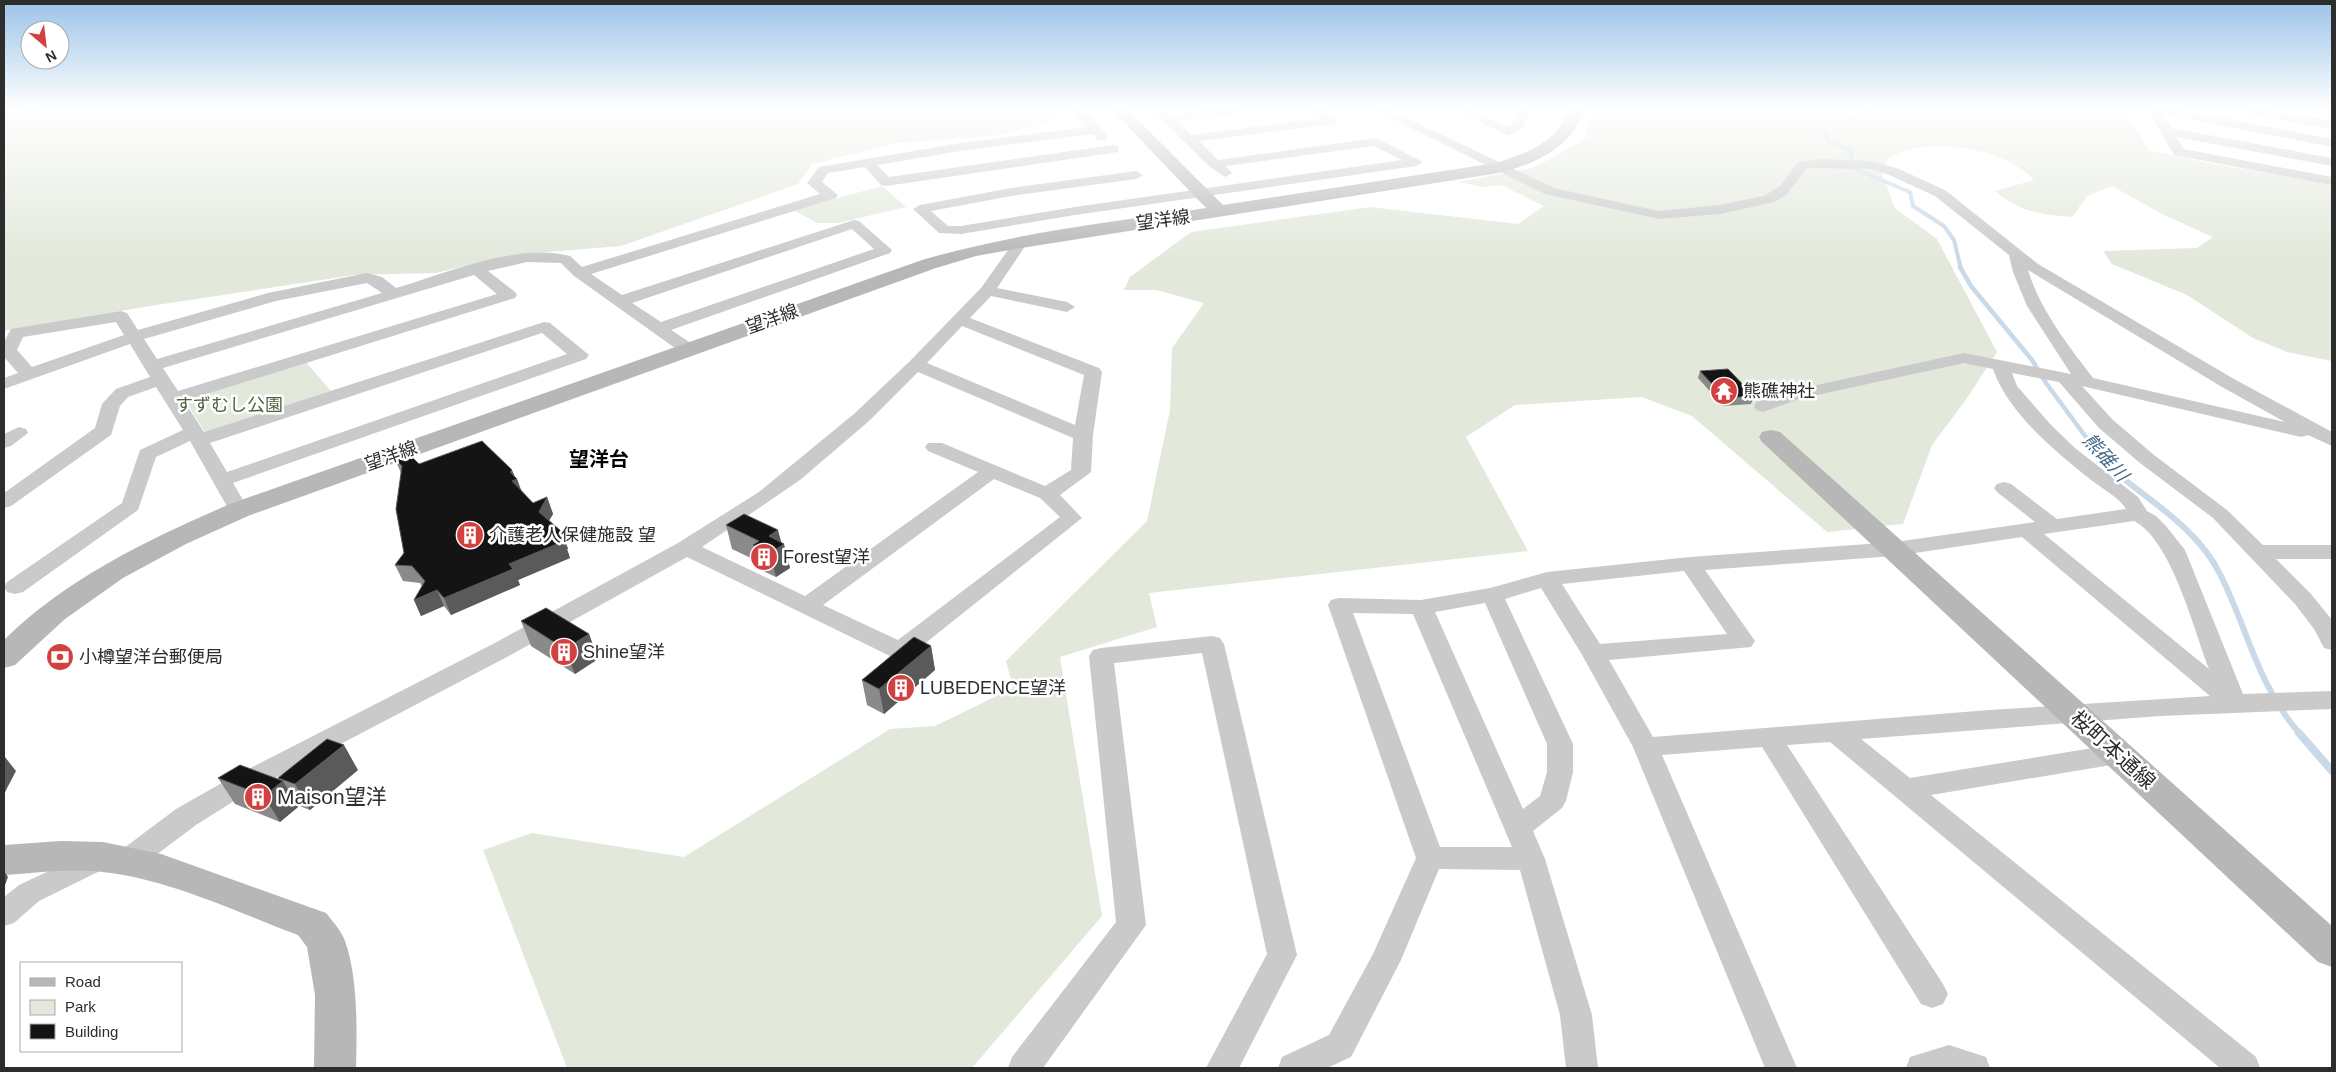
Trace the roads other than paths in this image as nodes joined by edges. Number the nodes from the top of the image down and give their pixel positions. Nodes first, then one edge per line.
1 (879, 160) edge
2 (1032, 160) edge
3 (1124, 160) edge
4 (1170, 160) edge
5 (1211, 160) edge
6 (1244, 160) edge
7 (1412, 160) edge
8 (1483, 160) edge
9 (1521, 160) edge
10 (2221, 160) edge
11 (867, 162) junction
12 (1215, 164) junction
13 (1499, 168) junction
14 (1144, 181) junction
15 (2332, 181) edge
16 (1240, 187) junction
17 (1202, 192) junction
18 (1165, 198) junction
19 (1219, 211) junction
20 (1021, 242) junction
21 (2016, 255) junction
22 (477, 270) junction
23 (579, 273) junction
24 (987, 291) junction
25 (393, 294) junction
26 (621, 301) junction
27 (1067, 307) dead end
28 (961, 320) junction
29 (660, 328) junction
30 (133, 337) junction
31 (688, 349) junction
32 (2000, 364) junction
33 (916, 365) junction
34 (156, 373) junction
35 (30, 374) junction
36 (2059, 377) junction
37 (2087, 382) junction
38 (4, 384) edge
39 (172, 399) junction
40 (1763, 406) dead end
41 (1083, 435) junction
42 (196, 436) junction
43 (1771, 437) dead end
44 (2329, 438) edge
45 (935, 447) dead end
46 (992, 471) junction
47 (222, 480) junction
48 (2004, 488) dead end
49 (1047, 494) junction
50 (4, 502) edge
51 (239, 510) junction
52 (2137, 514) junction
53 (2052, 526) junction
54 (2027, 530) junction
55 (686, 548) junction
56 (1895, 549) junction
57 (2258, 552) junction
58 (2332, 552) edge
59 (1690, 564) junction
60 (1547, 579) junction
61 (15, 587) dead end
62 (1492, 595) junction
63 (807, 606) junction
64 (1421, 607) junction
65 (2332, 642) edge
66 (1593, 653) junction
67 (4, 658) edge
68 (2332, 700) edge
69 (2234, 703) junction
70 (2073, 714) junction
71 (1837, 733) junction
72 (1769, 738) junction
73 (1646, 747) junction
74 (2117, 754) junction
75 (1905, 789) junction
76 (1519, 827) junction
77 (1430, 858) junction
78 (114, 859) junction
79 (4, 860) edge
80 (1531, 860) junction
81 (4, 914) edge
82 (2332, 950) edge
83 (1932, 994) dead end
84 (335, 1068) edge
85 (1024, 1068) edge
86 (1222, 1068) edge
87 (1294, 1068) edge
88 (1582, 1068) edge
89 (1781, 1068) edge
90 (1922, 1068) edge
91 (1974, 1068) edge
92 (2244, 1068) edge

1 - 11 street
2 - 11 street
3 - 14 street
4 - 17 street
5 - 12 street
6 - 12 street
7 - 16 street
8 - 13 street
9 - 13 street, 望洋線
10 - 15 street
11 - 23 street
12 - 16 street
13 - 19 street, 望洋線
13 - 21 street
14 - 18 street
14 - 18 street
16 - 17 street
17 - 18 street
17 - 19 street
19 - 20 street, 望洋線
20 - 24 street
20 - 31 street, 望洋線
21 - 37 street
21 - 44 street
22 - 23 street
22 - 25 street
22 - 39 street
23 - 26 street
24 - 27 street
24 - 28 street
25 - 30 street
25 - 34 street
26 - 29 street
26 - 29 street
28 - 33 street
28 - 41 street
29 - 31 street
30 - 34 street
30 - 35 street
30 - 35 street
31 - 51 street, 望洋線
32 - 36 street
32 - 40 street
32 - 52 street
33 - 41 street
33 - 55 street
34 - 39 street
34 - 50 street
35 - 38 street
36 - 37 street
36 - 57 street
37 - 44 street
39 - 42 street
41 - 49 street
42 - 47 street
42 - 47 street
42 - 61 street
43 - 56 street, 桜町本通線
45 - 46 street
46 - 49 street
46 - 63 street
47 - 51 street
48 - 53 street
49 - 63 street
51 - 67 street, 望洋線
52 - 53 street
52 - 69 street
53 - 54 street
54 - 56 street
54 - 69 street
55 - 63 street
55 - 78 street
56 - 59 street
56 - 70 street, 桜町本通線
57 - 58 street
57 - 65 street
59 - 60 street
59 - 66 street
60 - 62 street
60 - 66 street
62 - 64 street
62 - 76 street
64 - 76 street
64 - 77 street
66 - 73 street
68 - 69 street
69 - 70 street
70 - 71 street
70 - 74 street, 桜町本通線
71 - 72 street
71 - 75 street
72 - 73 street
72 - 83 street
73 - 89 street
74 - 75 street
74 - 82 street, 桜町本通線
75 - 92 street
76 - 80 street
77 - 80 street
77 - 87 street
78 - 79 street
78 - 81 street
78 - 84 street
80 - 88 street
85 - 86 street
90 - 91 street

